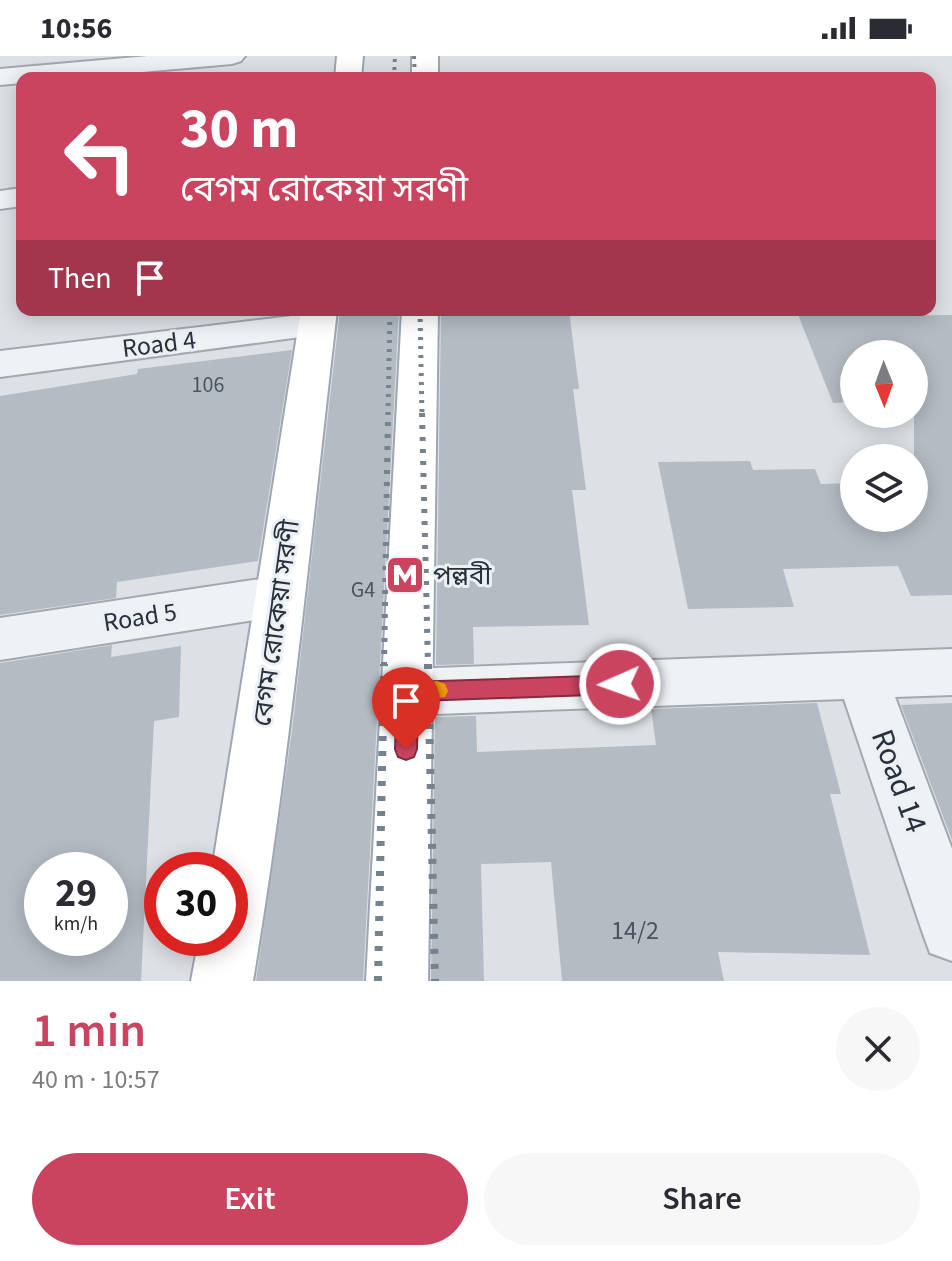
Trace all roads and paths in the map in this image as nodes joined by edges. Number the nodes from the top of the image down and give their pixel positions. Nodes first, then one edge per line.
1 (232, 56) edge
2 (14, 70) edge
3 (420, 316) edge
4 (318, 318) edge
5 (0, 364) edge
6 (280, 596) junction
7 (0, 639) edge
8 (952, 672) edge
9 (862, 676) junction
10 (408, 692) junction
11 (245, 852) edge
12 (952, 931) edge
13 (227, 956) edge
14 (222, 981) edge
15 (397, 981) edge

1 - 2 street
3 - 10 main road
4 - 5 street, Road 4
4 - 6 main road, বেগম রোকেয়া সরণী
6 - 7 street, Road 5
6 - 11 main road, বেগম রোকেয়া সরণী
8 - 9 street
9 - 10 street
9 - 12 street, Road 14
10 - 15 main road
13 - 14 main road, বেগম রোকেয়া সরণী

